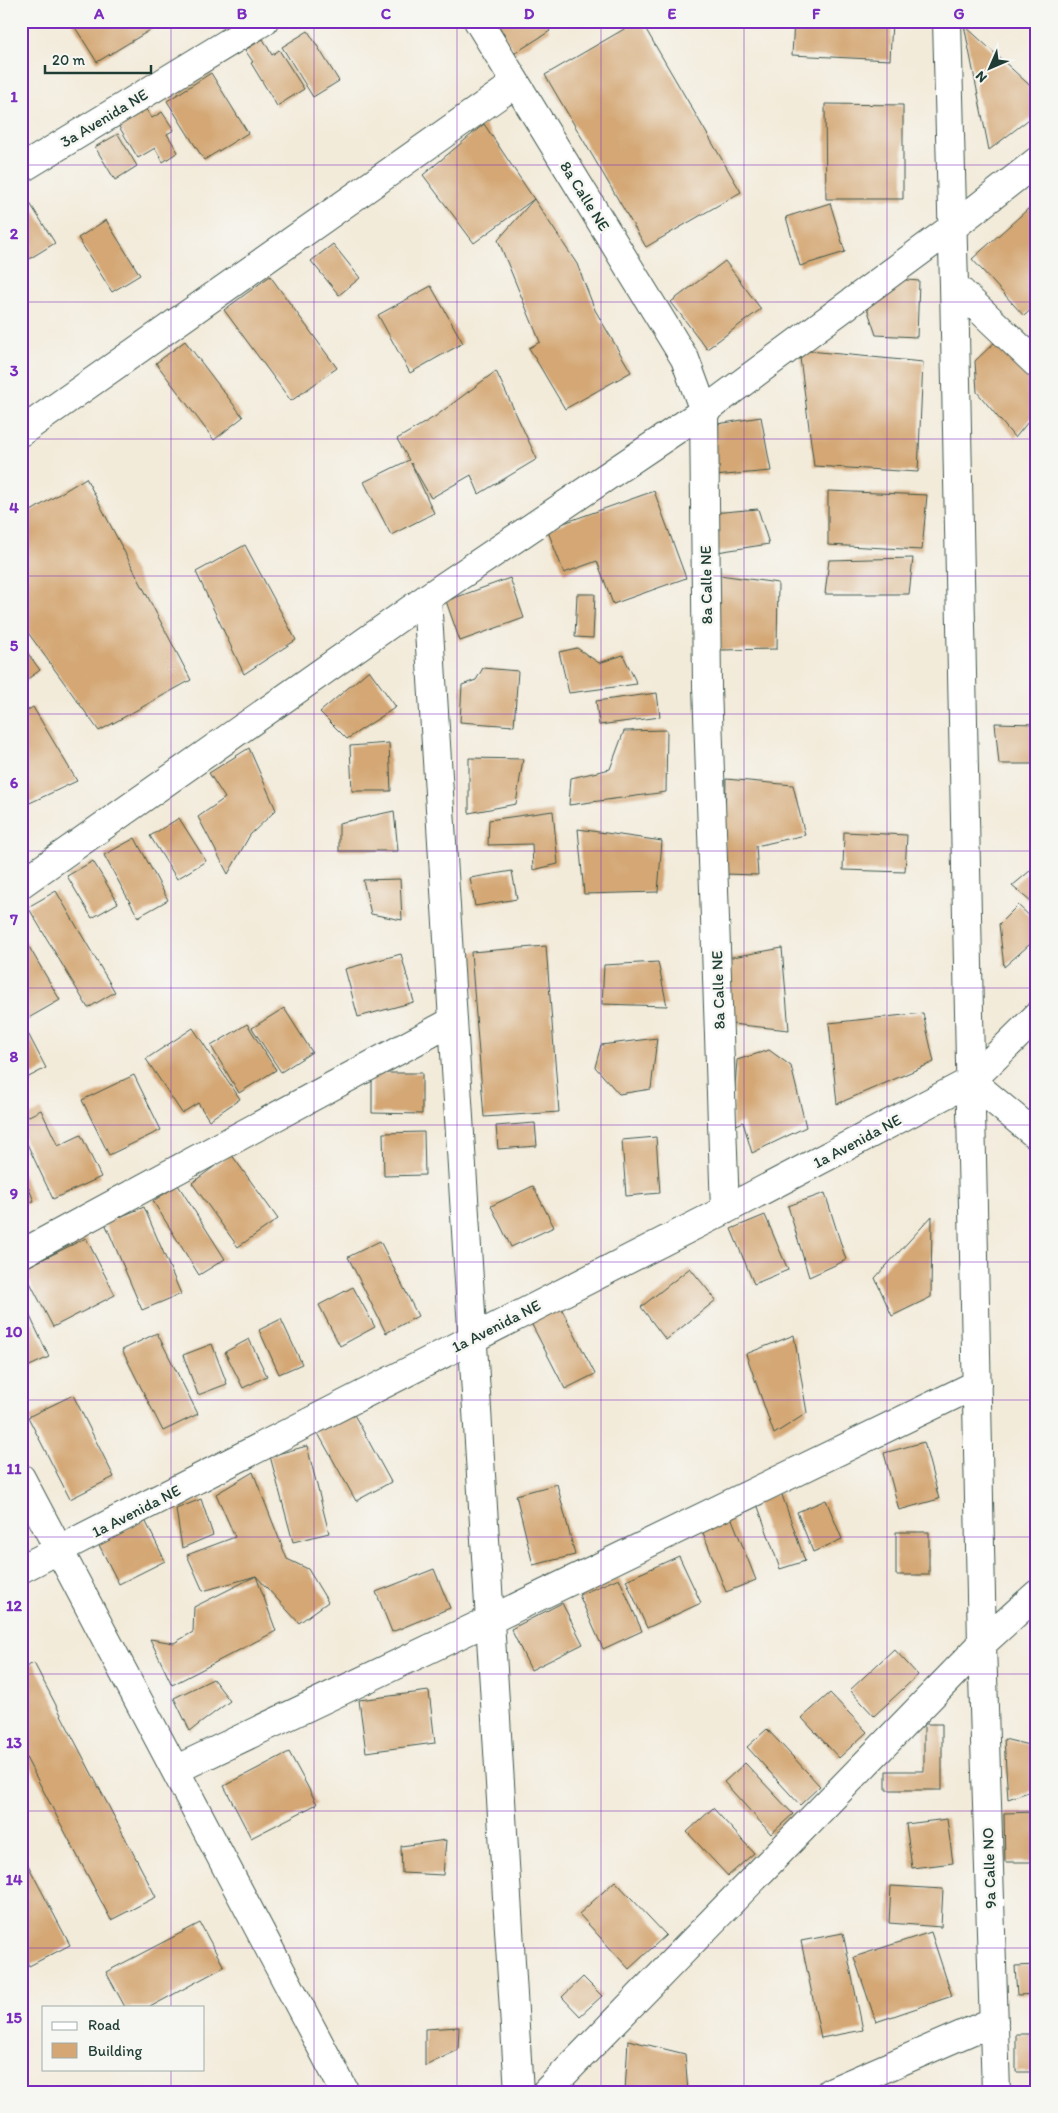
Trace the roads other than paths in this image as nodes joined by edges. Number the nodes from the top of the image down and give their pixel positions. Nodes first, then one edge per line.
1 (264, 21) edge
2 (478, 21) edge
3 (947, 21) edge
4 (516, 83) junction
5 (1037, 161) edge
6 (21, 169) edge
7 (952, 226) junction
8 (954, 286) junction
9 (1037, 364) edge
10 (704, 412) junction
11 (21, 432) edge
12 (427, 598) junction
13 (21, 884) edge
14 (1037, 1016) edge
15 (453, 1021) junction
16 (971, 1081) junction
17 (1037, 1136) edge
18 (725, 1210) junction
19 (21, 1254) edge
20 (474, 1337) junction
21 (977, 1384) junction
22 (21, 1478) edge
23 (59, 1551) junction
24 (21, 1569) edge
25 (1037, 1594) edge
26 (490, 1620) junction
27 (982, 1644) junction
28 (175, 1770) junction
29 (994, 2021) junction
30 (345, 2092) edge
31 (519, 2092) edge
32 (546, 2092) edge
33 (830, 2092) edge
34 (996, 2092) edge

1 - 6 street, 3a Avenida NE
2 - 4 street, 8a Calle NE
3 - 7 street, 9a Calle NO
4 - 10 street, 8a Calle NE
4 - 11 street
5 - 7 street
7 - 8 street, 9a Calle NO
7 - 10 street
8 - 9 street
8 - 16 street, 9a Calle NO
10 - 12 street
10 - 18 street, 8a Calle NE
12 - 13 street
12 - 15 street
14 - 16 street, 1a Avenida NE
15 - 19 street
15 - 20 street
16 - 17 street
16 - 18 street, 1a Avenida NE
16 - 21 street, 9a Calle NO
18 - 20 street, 1a Avenida NE
20 - 23 street, 1a Avenida NE
20 - 26 street
21 - 26 street
21 - 27 street, 9a Calle NO
22 - 23 street
23 - 24 street, 1a Avenida NE
23 - 28 street
25 - 27 street
26 - 28 street
26 - 31 street
27 - 29 street, 9a Calle NO
27 - 32 street
28 - 30 street
29 - 33 street
29 - 34 street, 9a Calle NO

